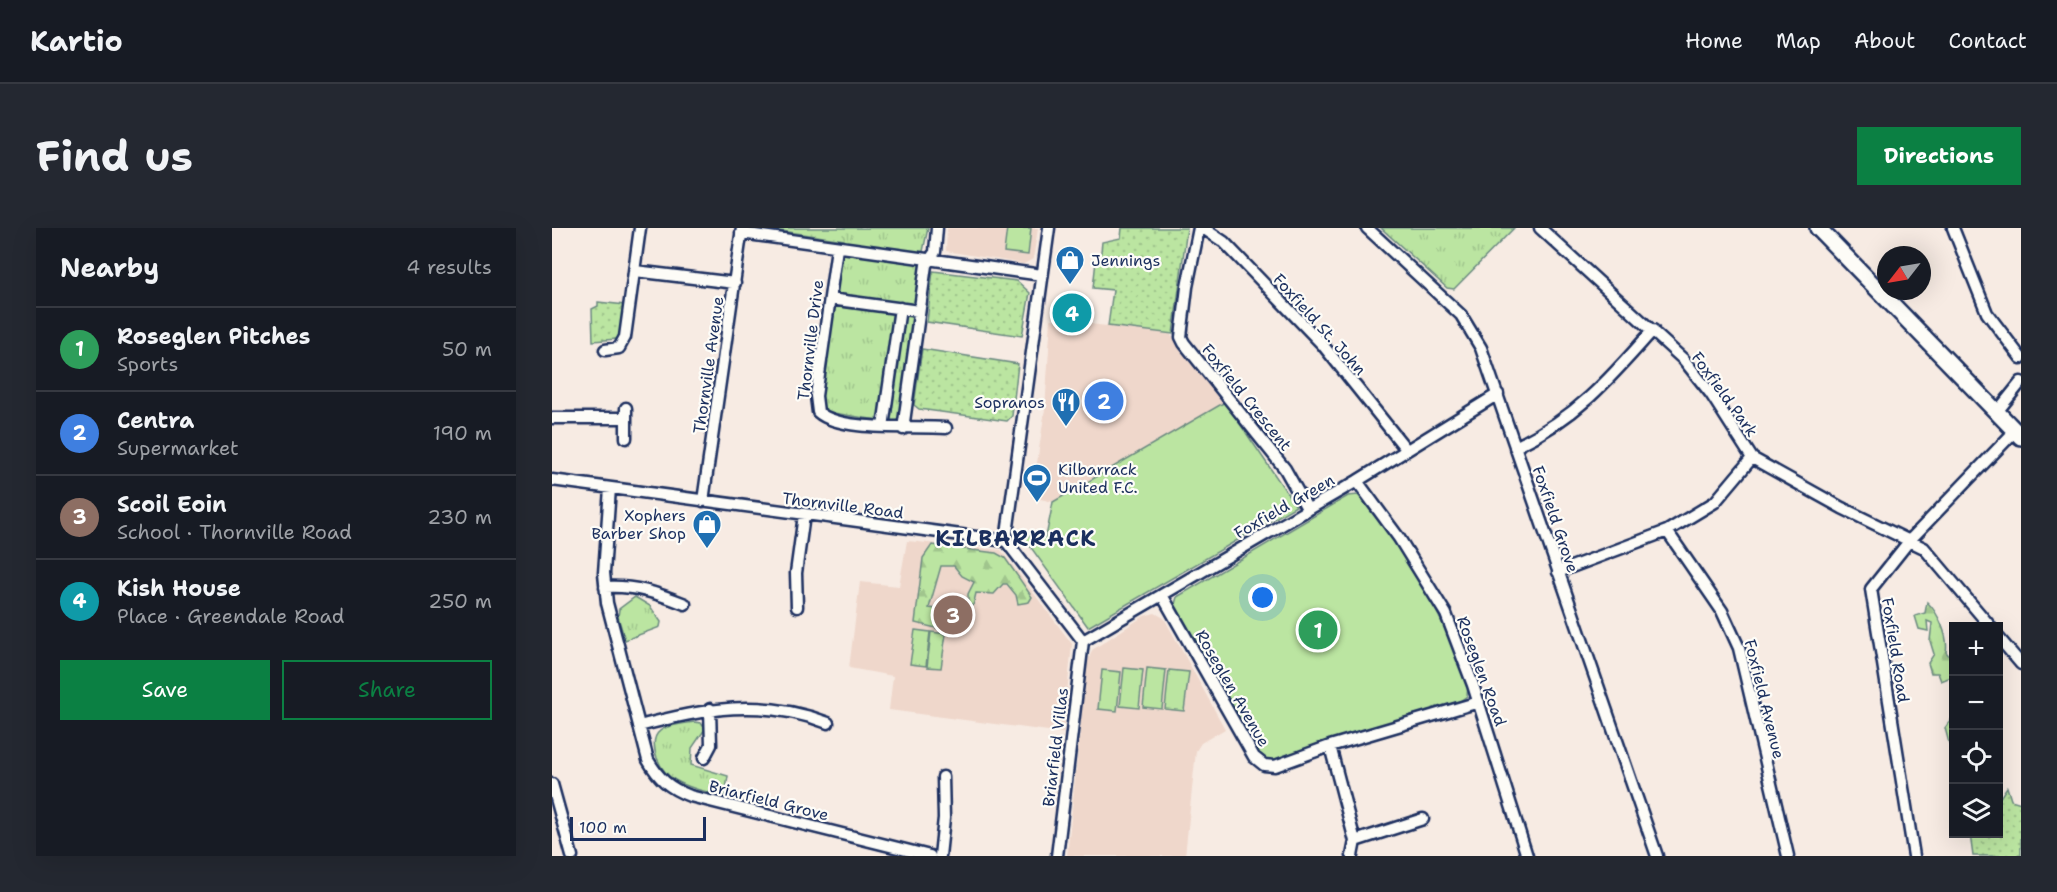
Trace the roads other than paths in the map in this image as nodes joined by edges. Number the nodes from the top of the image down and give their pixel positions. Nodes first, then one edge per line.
1 (640, 228) edge
2 (937, 228) edge
3 (1049, 228) edge
4 (1201, 228) edge
5 (1367, 228) edge
6 (1540, 228) edge
7 (1818, 228) edge
8 (1953, 228) edge
9 (741, 231) edge
10 (837, 248) junction
11 (930, 259) junction
12 (635, 271) junction
13 (1042, 275) junction
14 (735, 284) junction
15 (830, 299) junction
16 (900, 308) junction
17 (919, 311) junction
18 (1653, 330) junction
19 (605, 350) dead end
20 (2021, 358) edge
21 (2021, 382) edge
22 (1498, 394) junction
23 (1997, 412) junction
24 (552, 418) edge
25 (883, 427) junction
26 (946, 428) dead end
27 (903, 429) junction
28 (2018, 434) edge
29 (626, 438) dead end
30 (1515, 447) junction
31 (1406, 449) junction
32 (1752, 458) junction
33 (552, 480) edge
34 (1357, 481) junction
35 (610, 488) junction
36 (703, 501) junction
37 (1308, 510) junction
38 (804, 515) junction
39 (1667, 531) junction
40 (1910, 540) junction
41 (1006, 541) junction
42 (1558, 572) junction
43 (605, 587) junction
44 (1162, 595) junction
45 (685, 604) dead end
46 (797, 608) dead end
47 (1986, 622) edge
48 (1083, 641) junction
49 (2003, 643) edge
50 (2021, 664) edge
51 (1479, 702) junction
52 (710, 709) junction
53 (828, 723) dead end
54 (639, 726) junction
55 (1330, 746) junction
56 (704, 758) dead end
57 (943, 777) dead end
58 (552, 784) edge
59 (1423, 819) dead end
60 (1355, 841) junction
61 (572, 856) edge
62 (930, 856) edge
63 (940, 856) edge
64 (1057, 856) edge
65 (1352, 856) edge
66 (1527, 856) edge
67 (1656, 856) edge
68 (1788, 856) edge
69 (1914, 856) edge

1 - 12 street
2 - 11 street
3 - 13 street
4 - 31 street, Foxfield St. John
4 - 37 street, Foxfield Crescent
5 - 22 street, Foxfield Grove
6 - 18 street, Foxfield Park
7 - 23 main road
8 - 20 street
9 - 10 street
9 - 14 street, Thornville Avenue
10 - 11 street
10 - 15 street, Thornville Drive
11 - 13 street
11 - 17 street
12 - 14 street
12 - 19 street
13 - 41 street
14 - 36 street, Thornville Avenue
15 - 16 street
15 - 25 street, Thornville Drive
16 - 17 street
16 - 25 street
17 - 27 street
18 - 30 street
18 - 32 street, Foxfield Park
21 - 23 street
22 - 30 street, Foxfield Grove
22 - 31 street, Foxfield Green
23 - 28 main road
24 - 29 street
25 - 27 street, Thornville Drive
26 - 27 street, Thornville Drive
28 - 40 street, Foxfield Road
30 - 42 street, Foxfield Grove
31 - 34 street, Foxfield Green
32 - 39 street
32 - 40 street, Foxfield Park
33 - 35 street, Thornville Road
34 - 37 street, Foxfield Green
34 - 51 street, Roseglen Road
35 - 36 street, Thornville Road
35 - 43 street, Briarfield Grove
36 - 38 street, Thornville Road
37 - 44 street, Foxfield Green
38 - 41 street, Thornville Road
38 - 46 street
39 - 42 street
39 - 68 street, Foxfield Avenue
40 - 47 street, Foxfield Park
40 - 69 street, Foxfield Road
41 - 48 street
42 - 67 street, Foxfield Grove
43 - 45 street
43 - 54 street, Briarfield Grove
44 - 48 street, Foxfield Green
44 - 55 street, Roseglen Avenue
48 - 64 street, Briarfield Villas
49 - 50 street
51 - 55 street, Roseglen Avenue
51 - 66 street, Roseglen Road
52 - 53 street
52 - 54 street
52 - 56 street, Briarfield Grove
54 - 62 street, Briarfield Grove
55 - 60 street
57 - 63 street
58 - 61 street
59 - 60 street
60 - 65 street

